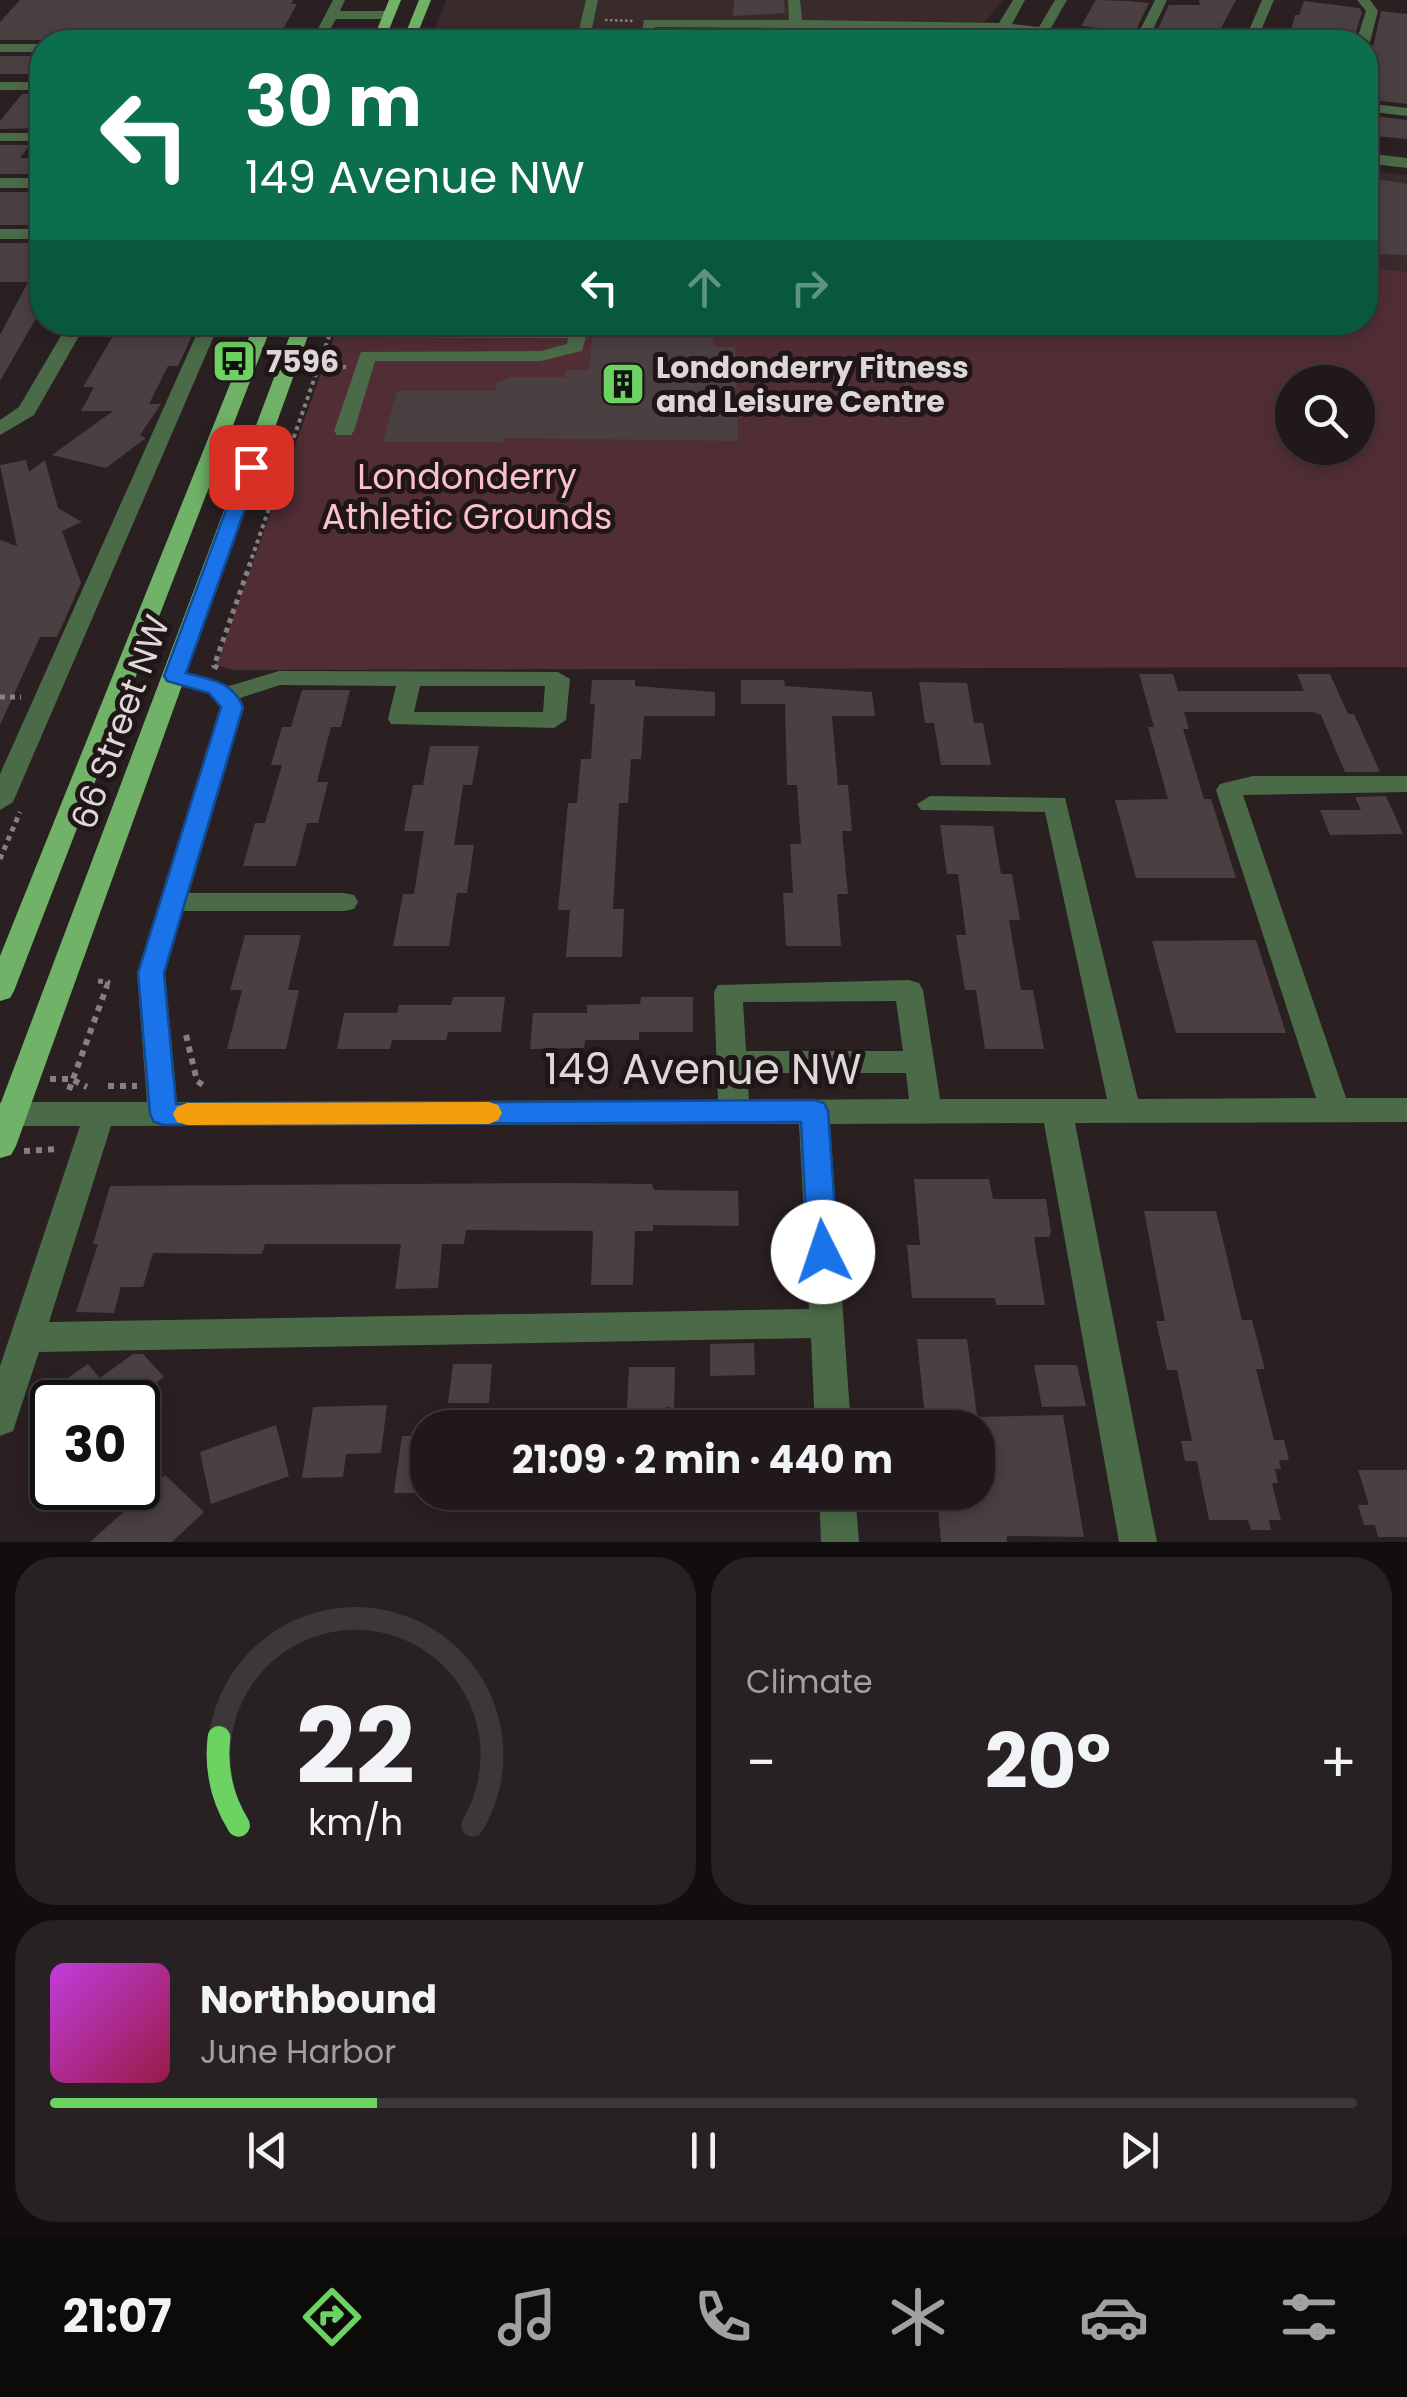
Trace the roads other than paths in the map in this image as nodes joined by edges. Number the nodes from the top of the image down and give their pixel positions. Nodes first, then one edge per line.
1 (339, 0) edge
2 (395, 0) edge
3 (426, 0) edge
4 (592, 0) edge
5 (794, 0) edge
6 (1019, 0) edge
7 (1061, 0) edge
8 (1161, 0) edge
9 (1268, 0) edge
10 (1363, 0) edge
11 (331, 14) junction
12 (388, 15) junction
13 (796, 24) junction
14 (1006, 26) junction
15 (324, 30) edge
16 (382, 30) edge
17 (413, 30) edge
18 (585, 30) edge
19 (648, 30) edge
20 (796, 30) edge
21 (1003, 30) edge
22 (1019, 30) edge
23 (1045, 30) edge
24 (1146, 30) edge
25 (1255, 30) edge
26 (1366, 30) edge
27 (0, 48) edge
28 (30, 48) edge
29 (0, 86) edge
30 (30, 86) edge
31 (0, 96) edge
32 (30, 96) edge
33 (1378, 109) edge
34 (1407, 112) edge
35 (0, 137) edge
36 (30, 137) edge
37 (1378, 150) edge
38 (1407, 153) edge
39 (1378, 160) edge
40 (1407, 163) edge
41 (0, 183) edge
42 (30, 183) edge
43 (30, 234) edge
44 (1, 235) edge
45 (71, 335) edge
46 (205, 335) edge
47 (259, 335) edge
48 (299, 335) edge
49 (368, 335) edge
50 (577, 335) edge
51 (367, 356) junction
52 (3, 428) edge
53 (344, 431) dead end
54 (174, 676) junction
55 (410, 678) junction
56 (226, 694) junction
57 (1407, 784) edge
58 (0, 802) edge
59 (930, 804) dead end
60 (172, 902) junction
61 (344, 902) dead end
62 (0, 991) edge
63 (732, 1062) junction
64 (919, 1062) junction
65 (1125, 1110) junction
66 (1336, 1110) junction
67 (1407, 1110) edge
68 (734, 1111) junction
69 (814, 1111) junction
70 (926, 1111) junction
71 (1057, 1111) junction
72 (6, 1114) edge
73 (99, 1114) junction
74 (164, 1114) junction
75 (0, 1146) edge
76 (827, 1322) junction
77 (27, 1337) junction
78 (833, 1410) edge
79 (0, 1420) edge
80 (839, 1510) edge
81 (840, 1542) edge
82 (1138, 1542) edge

1 - 11 street
2 - 12 main road
3 - 17 main road
4 - 18 street
5 - 13 street
6 - 14 street
7 - 23 street
8 - 24 street
9 - 25 street
10 - 26 street
11 - 12 street
11 - 15 street
12 - 16 main road
13 - 14 street
13 - 19 street
13 - 20 street
14 - 21 street
14 - 22 street
27 - 28 street
29 - 30 street
31 - 32 street
33 - 34 street
35 - 36 street
37 - 38 street
39 - 40 street
41 - 42 street
43 - 44 street
45 - 52 street
46 - 58 street
47 - 62 main road, 66 Street NW
48 - 54 main road, 66 Street NW
49 - 51 street
50 - 51 street
51 - 53 street
54 - 56 street
54 - 72 main road, 66 Street NW
55 - 55 street
55 - 56 street
56 - 60 street
57 - 66 street
59 - 65 street
60 - 61 street
60 - 74 street
63 - 64 street
63 - 64 street
63 - 68 street
64 - 70 street
65 - 66 street, 149 Avenue NW
65 - 71 street, 149 Avenue NW
66 - 67 street, 149 Avenue NW
68 - 69 street, 149 Avenue NW
68 - 74 street, 149 Avenue NW
69 - 70 street, 149 Avenue NW
69 - 76 street
70 - 71 street, 149 Avenue NW
71 - 82 street
72 - 73 street, 149 Avenue NW
72 - 75 main road, 66 Street NW
73 - 74 street, 149 Avenue NW
73 - 77 street
76 - 77 street
76 - 78 street
77 - 79 street
80 - 81 street

